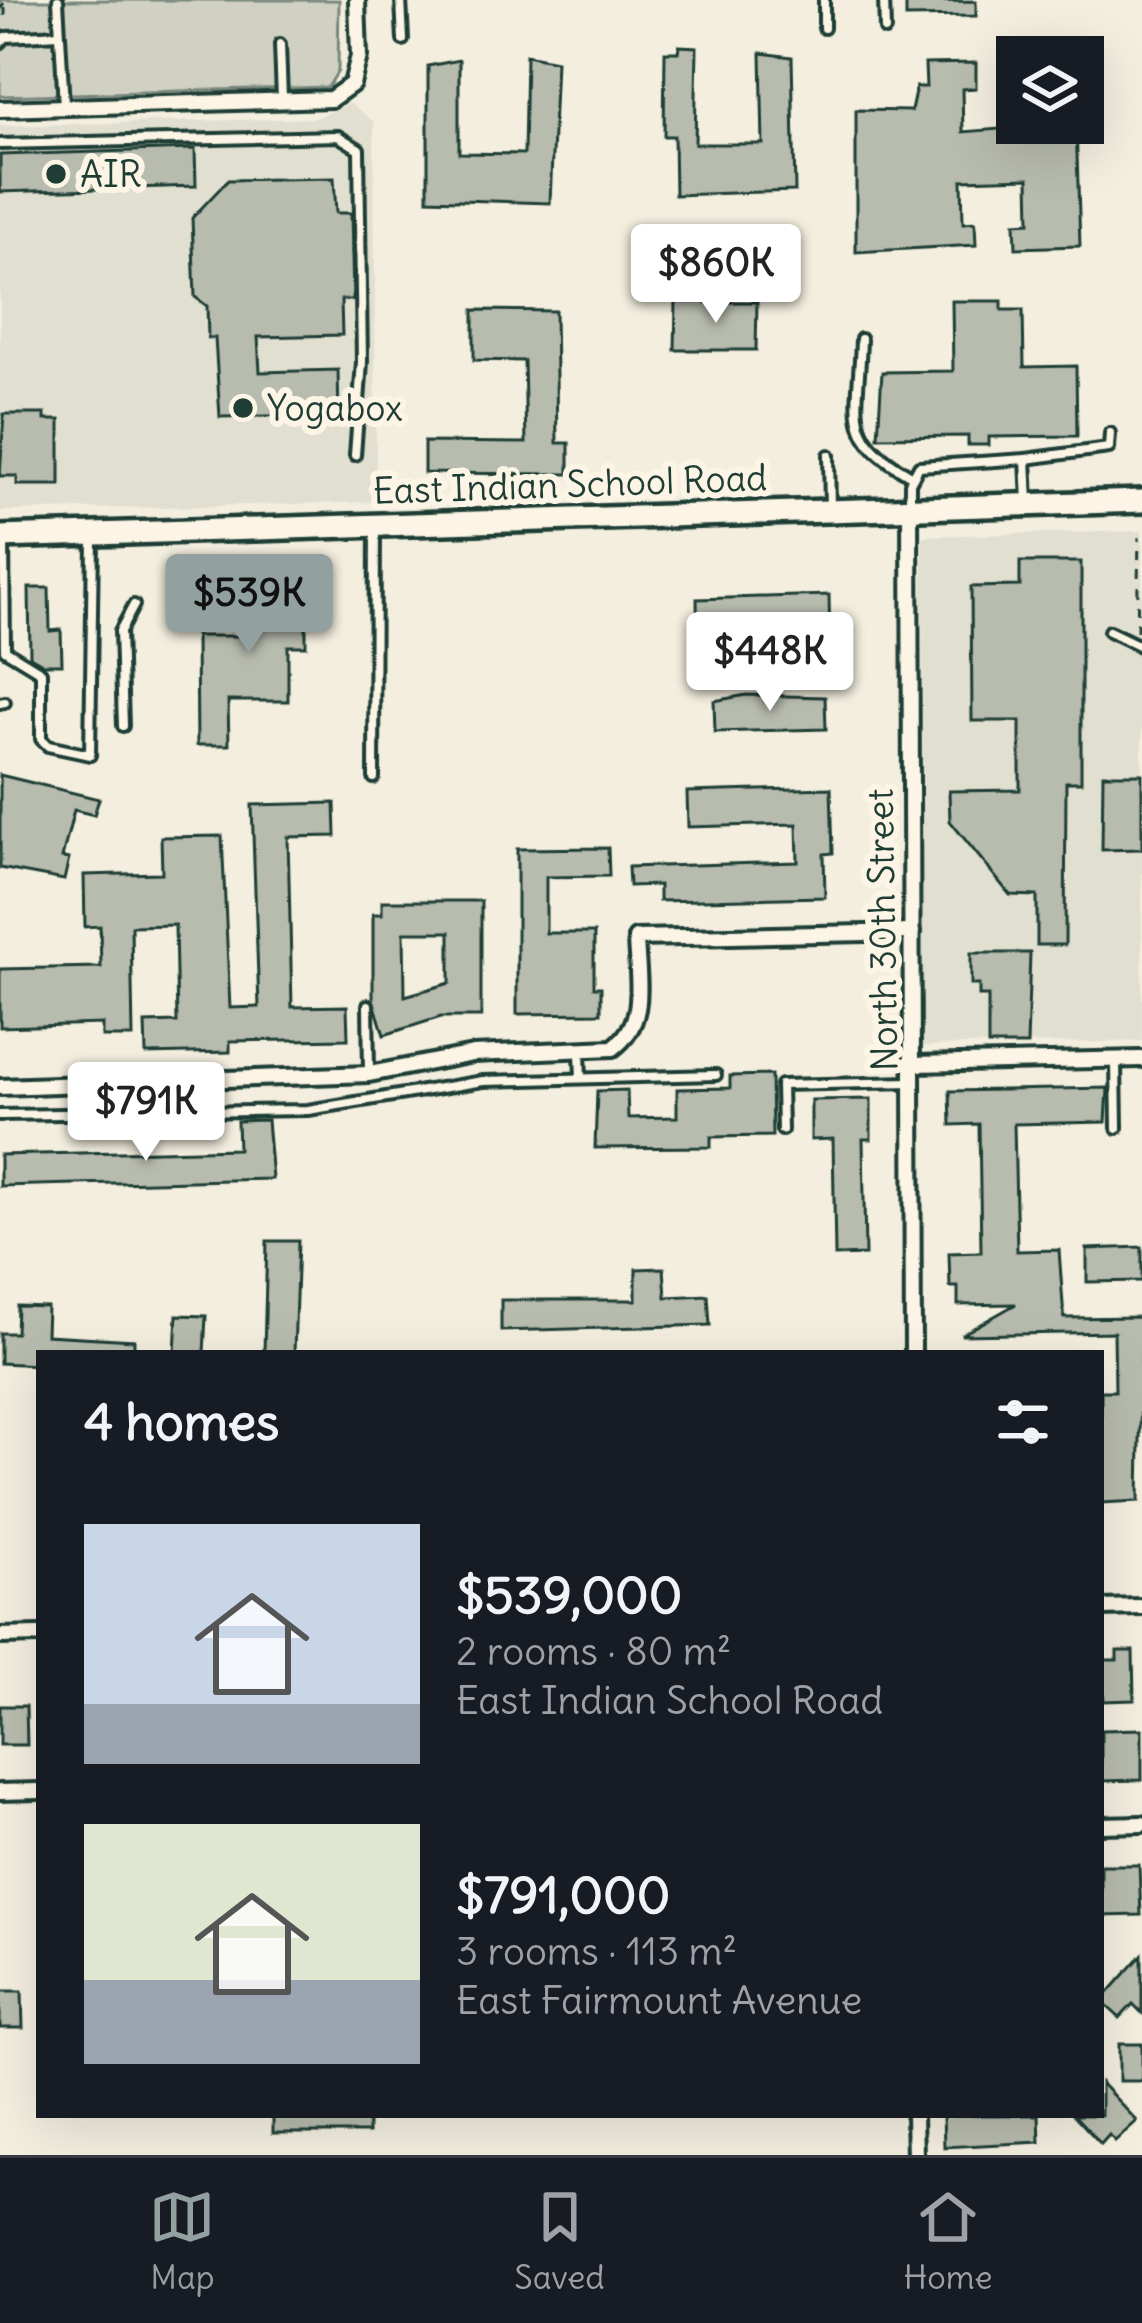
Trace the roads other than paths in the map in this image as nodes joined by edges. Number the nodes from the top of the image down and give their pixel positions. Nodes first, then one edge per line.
1 (58, 0) edge
2 (357, 0) edge
3 (400, 0) edge
4 (824, 0) edge
5 (884, 0) edge
6 (824, 28) dead end
7 (885, 30) dead end
8 (59, 34) junction
9 (3, 40) edge
10 (403, 40) dead end
11 (280, 44) dead end
12 (282, 100) junction
13 (64, 108) junction
14 (0, 109) edge
15 (0, 144) edge
16 (861, 339) dead end
17 (1110, 433) dead end
18 (355, 455) dead end
19 (829, 455) dead end
20 (1026, 459) junction
21 (913, 477) junction
22 (1142, 501) edge
23 (1028, 503) junction
24 (910, 506) junction
25 (830, 509) junction
26 (375, 524) junction
27 (94, 533) junction
28 (2, 537) edge
29 (134, 605) dead end
30 (1109, 631) dead end
31 (1140, 645) edge
32 (123, 726) dead end
33 (374, 778) dead end
34 (911, 932) junction
35 (368, 1005) dead end
36 (580, 1052) junction
37 (1142, 1059) edge
38 (1116, 1060) junction
39 (914, 1064) junction
40 (369, 1074) junction
41 (716, 1076) dead end
42 (581, 1078) junction
43 (914, 1082) junction
44 (0, 1087) edge
45 (0, 1115) edge
46 (1117, 1128) dead end
47 (782, 1130) dead end
48 (913, 1350) edge
49 (1142, 1607) edge
50 (1104, 1609) edge
51 (36, 1635) edge
52 (0, 1636) edge
53 (36, 1791) edge
54 (0, 1792) edge
55 (1142, 1824) edge
56 (1104, 1825) edge
57 (914, 2118) edge
58 (914, 2155) edge

1 - 8 lane
2 - 12 street
3 - 10 lane
4 - 6 lane
5 - 7 lane
8 - 9 lane
8 - 13 lane
11 - 12 lane
12 - 13 street
13 - 14 street
15 - 18 lane
16 - 21 lane
17 - 20 lane
19 - 25 lane
20 - 21 lane
20 - 23 lane
21 - 24 lane
22 - 23 main road, East Indian School Road
23 - 24 main road, East Indian School Road
24 - 25 main road, East Indian School Road
24 - 34 street, North 30th Street
25 - 26 main road, East Indian School Road
26 - 27 main road, East Indian School Road
26 - 33 lane
27 - 28 main road, East Indian School Road
27 - 28 lane
29 - 32 lane
30 - 31 lane
34 - 36 street
34 - 39 street, North 30th Street
35 - 40 lane
36 - 40 street
36 - 42 lane
37 - 38 street
38 - 39 street
38 - 46 lane
39 - 43 street, North 30th Street
40 - 44 street
41 - 42 lane
42 - 45 lane
43 - 47 lane
43 - 48 street, North 30th Street
49 - 50 street
51 - 52 street
53 - 54 street
55 - 56 street
57 - 58 street

